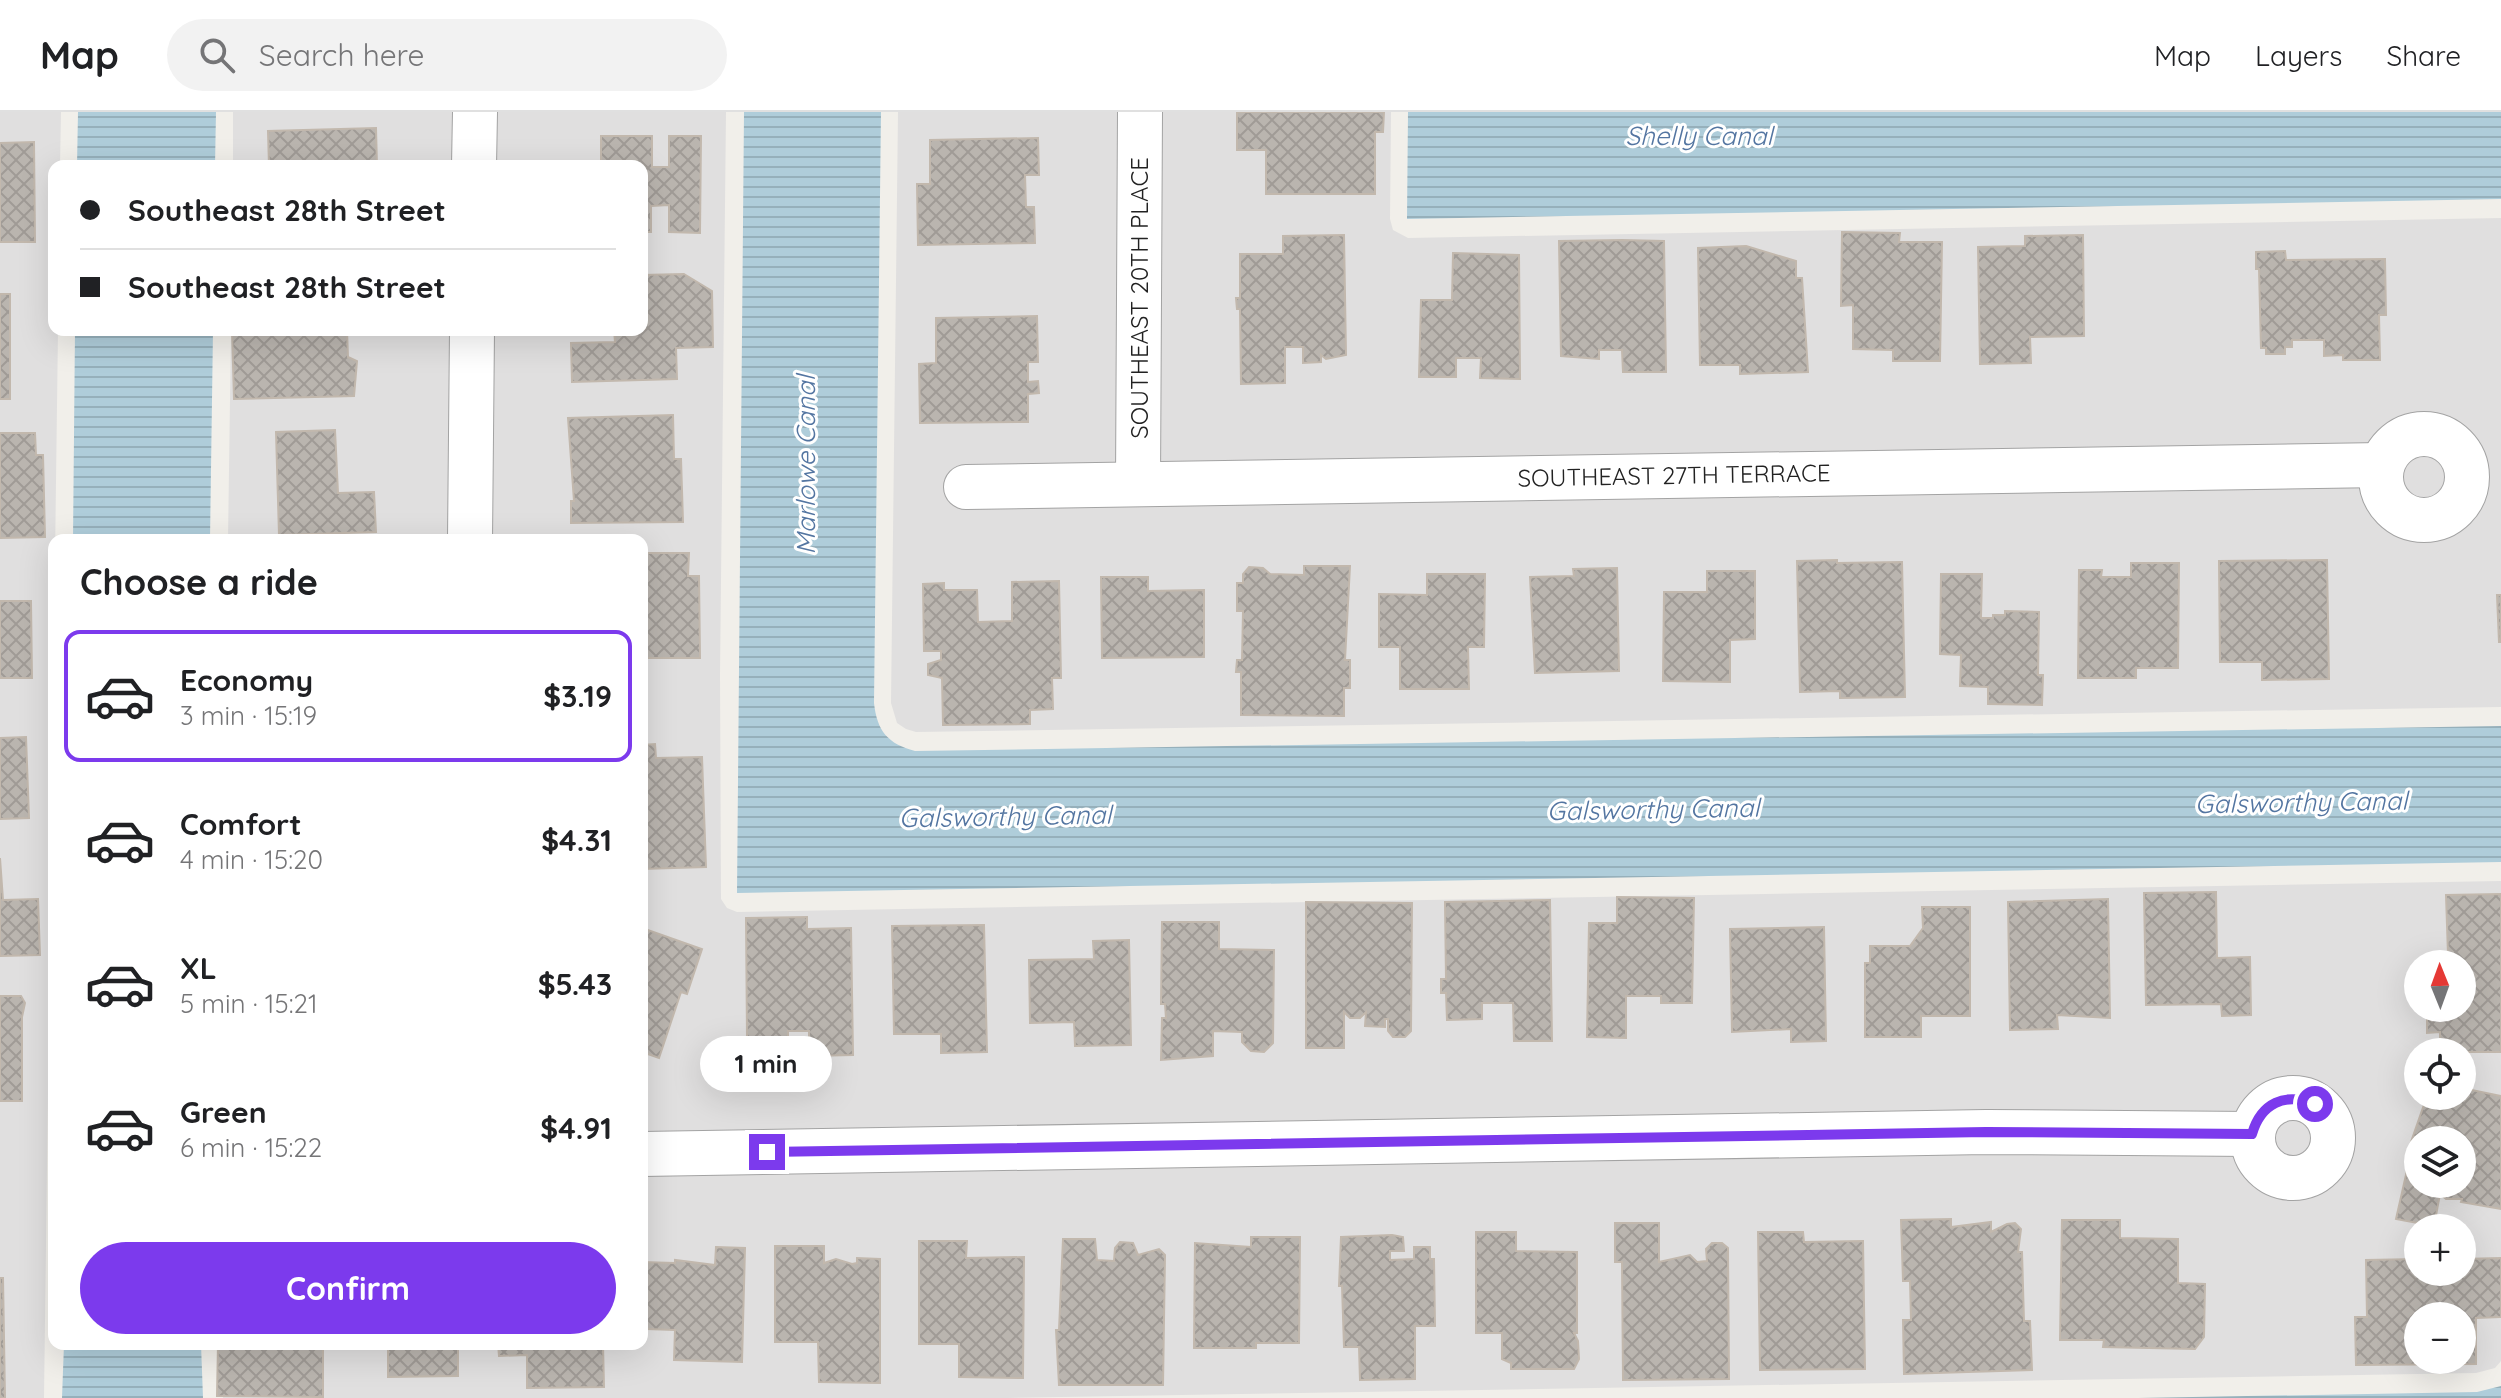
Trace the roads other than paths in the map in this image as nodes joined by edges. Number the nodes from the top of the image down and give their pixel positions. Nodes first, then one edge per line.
1 (475, 112) edge
2 (1140, 112) edge
3 (474, 160) edge
4 (472, 336) edge
5 (2382, 465) dead end
6 (1138, 483) junction
7 (966, 487) dead end
8 (470, 534) edge
9 (2252, 1134) dead end
10 (648, 1154) edge

1 - 3 street
2 - 6 street, SOUTHEAST 20TH PLACE
4 - 8 street
5 - 6 street, SOUTHEAST 27TH TERRACE
6 - 7 street, SOUTHEAST 27TH TERRACE
9 - 10 street

